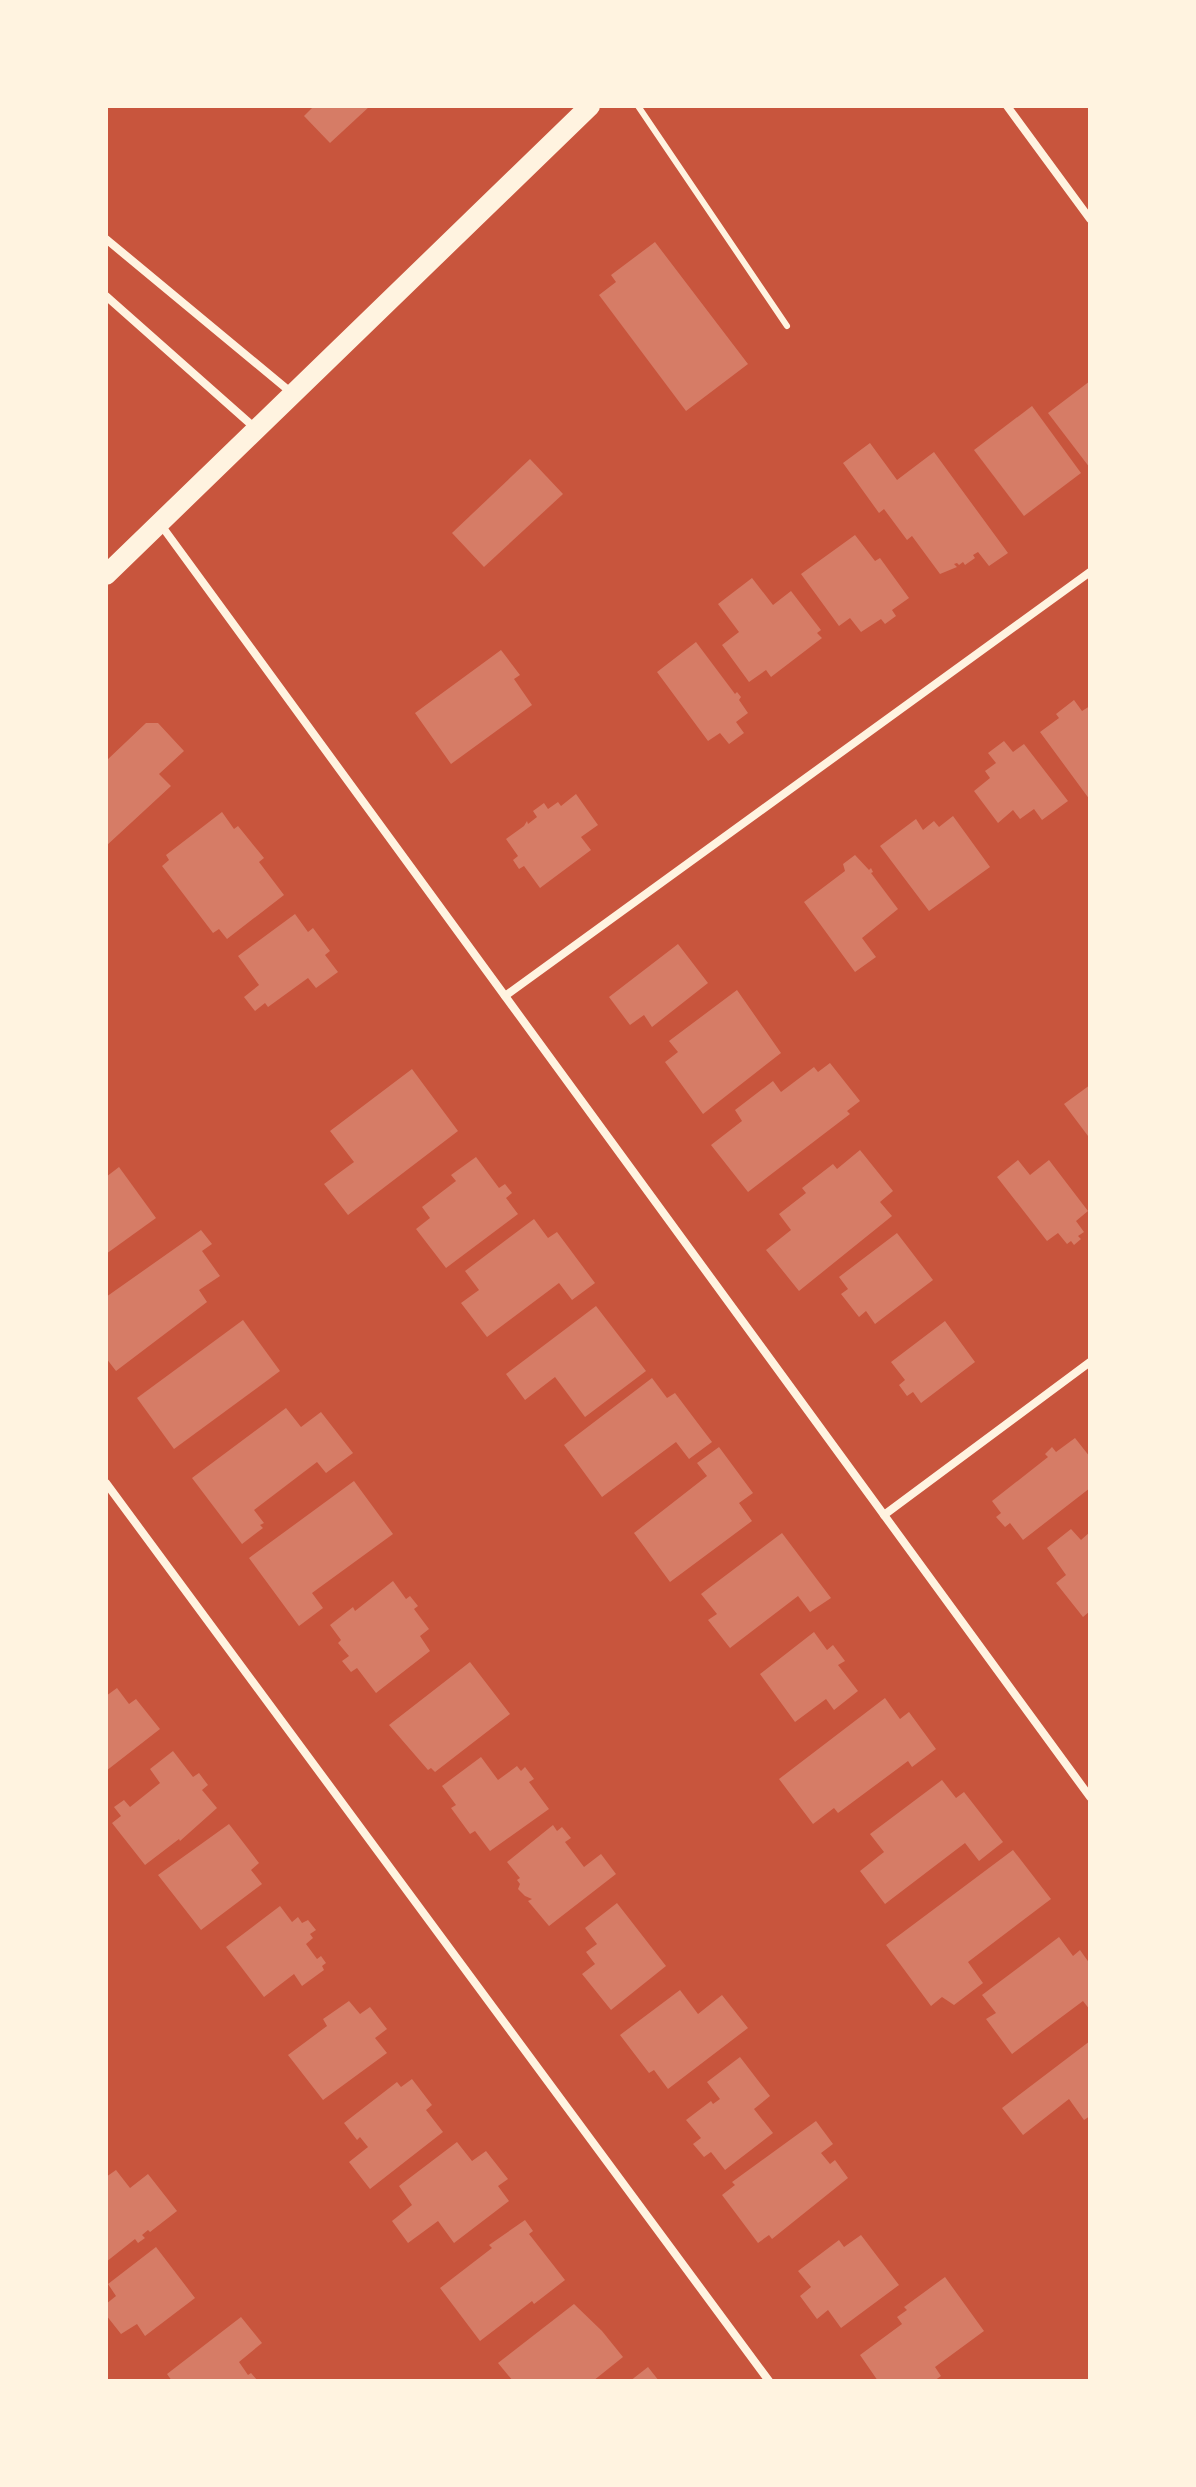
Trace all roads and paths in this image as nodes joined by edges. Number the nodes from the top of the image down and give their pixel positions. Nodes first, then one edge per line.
1 (638, 106) edge
2 (1007, 106) edge
3 (587, 107) edge
4 (1090, 219) edge
5 (106, 239) edge
6 (106, 296) edge
7 (787, 326) dead end
8 (293, 395) junction
9 (257, 430) junction
10 (160, 524) junction
11 (1090, 572) edge
12 (106, 575) edge
13 (505, 996) junction
14 (1090, 1362) edge
15 (106, 1483) edge
16 (884, 1515) junction
17 (1090, 1797) edge
18 (769, 2381) edge

1 - 7 lane
2 - 4 street
3 - 8 main road
5 - 8 street
6 - 9 street
8 - 9 main road
9 - 10 main road
10 - 12 main road
10 - 13 street
11 - 13 street
13 - 16 street
14 - 16 street
15 - 18 street
16 - 17 street

